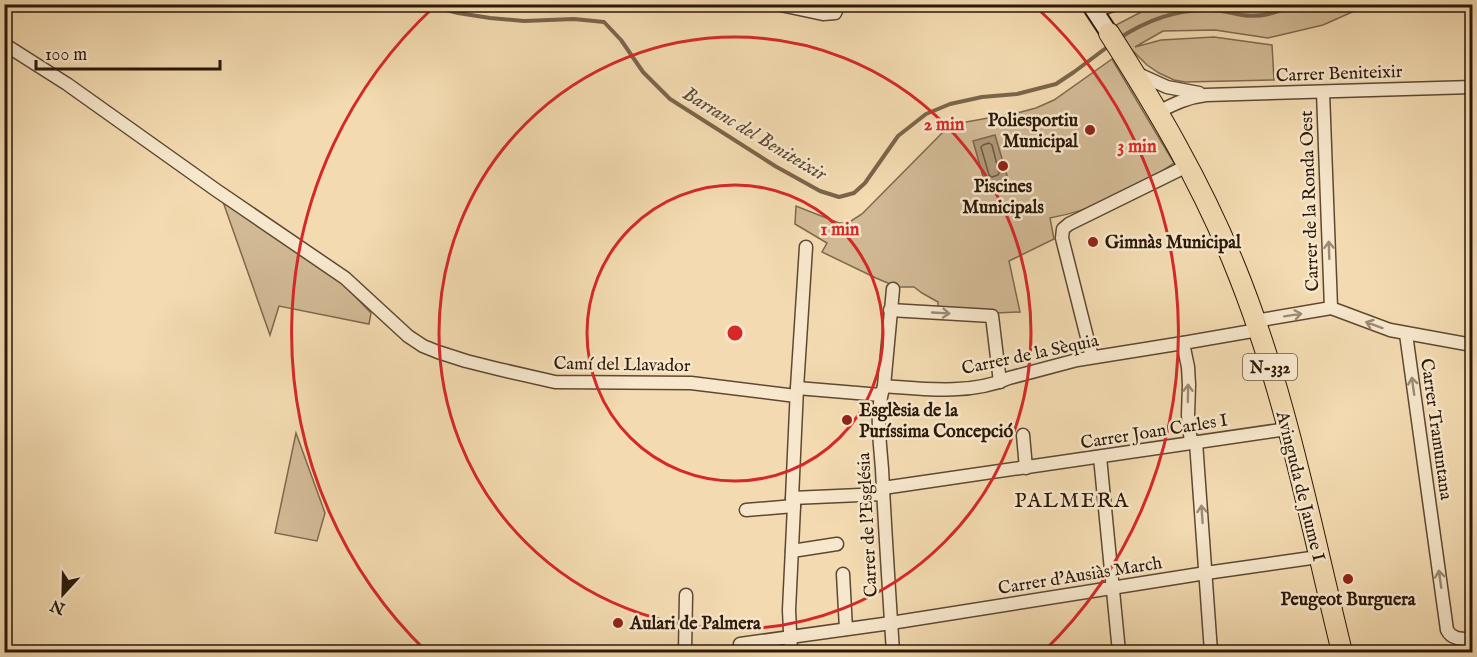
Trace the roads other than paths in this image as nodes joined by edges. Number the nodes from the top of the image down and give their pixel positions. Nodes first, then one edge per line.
1 (776, 4) edge
2 (839, 4) edge
3 (1116, 4) edge
4 (1092, 8) edge
5 (1109, 33) joint
6 (4, 44) edge
7 (1129, 66) junction
8 (1473, 87) edge
9 (1177, 89) junction
10 (1323, 92) junction
11 (1206, 95) junction
12 (1154, 106) junction
13 (1189, 165) junction
14 (806, 247) dead end
15 (893, 289) dead end
16 (1331, 308) junction
17 (890, 310) junction
18 (1257, 326) junction
19 (1406, 334) junction
20 (1183, 344) junction
21 (1473, 345) edge
22 (1092, 357) junction
23 (1000, 382) junction
24 (882, 390) junction
25 (796, 392) junction
26 (1287, 429) junction
27 (1023, 435) dead end
28 (1194, 443) junction
29 (1100, 458) junction
30 (1026, 468) junction
31 (883, 491) junction
32 (793, 502) junction
33 (746, 510) dead end
34 (837, 544) dead end
35 (792, 551) junction
36 (1318, 556) junction
37 (1206, 573) junction
38 (843, 574) dead end
39 (1113, 589) junction
40 (686, 595) dead end
41 (891, 623) junction
42 (846, 629) junction
43 (790, 637) junction
44 (1473, 639) edge
45 (740, 644) dead end
46 (685, 652) edge
47 (791, 652) edge
48 (893, 652) edge
49 (1119, 652) edge
50 (1212, 652) edge
51 (1342, 652) edge

1 - 2 street
3 - 4 street
4 - 5 main road
5 - 7 highway, Avinguda de Jaume I / N-332
6 - 25 street, Camí del Llavador
7 - 9 street, Carrer Beniteixir
7 - 12 highway, Avinguda de Jaume I / N-332
8 - 10 street, Carrer Beniteixir
9 - 11 street, Carrer Beniteixir
9 - 12 street
10 - 11 street, Carrer Beniteixir
16 -> 10 street, Carrer de la Ronda Oest
11 - 12 street, Carrer Beniteixir
12 - 13 highway, Avinguda de Jaume I / N-332
13 - 18 highway, Avinguda de Jaume I / N-332
13 - 22 street
14 - 25 street
15 - 17 street, Carrer de l'Església
18 -> 16 street, Carrer de la Sèquia
19 -> 16 street
17 -> 23 street
17 - 24 street, Carrer de l'Església
18 - 20 street, Carrer de la Sèquia
18 - 26 highway, Avinguda de Jaume I / N-332
19 - 21 street
44 -> 19 street, Carrer Tramuntana
20 - 22 street, Carrer de la Sèquia
28 -> 20 street
22 - 23 street, Carrer de la Sèquia
23 - 24 street, Carrer de la Sèquia
24 - 25 street, Carrer de la Sèquia
24 - 31 street, Carrer de l'Església
25 - 32 street
26 - 28 street, Carrer Joan Carles I
26 - 36 highway, Avinguda de Jaume I / N-332
27 - 30 street
28 - 29 street, Carrer Joan Carles I
37 -> 28 street
29 - 30 street, Carrer Joan Carles I
29 - 39 street
30 - 31 street, Carrer Joan Carles I
31 - 32 street, Carrer Joan Carles I
31 - 41 street, Carrer de l'Església
32 - 33 street, Carrer Joan Carles I
32 - 35 street
34 - 35 street
35 - 43 street
36 - 37 street, Carrer d'Ausiàs March
36 - 51 highway, Avinguda de Jaume I / N-332
37 - 39 street, Carrer d'Ausiàs March
37 - 50 street
38 - 42 street
39 - 41 street, Carrer d'Ausiàs March
39 - 49 street
40 - 46 street
41 - 42 street, Carrer d'Ausiàs March
41 - 48 street, Carrer de l'Església
42 - 43 street, Carrer d'Ausiàs March
43 - 45 street, Carrer d'Ausiàs March
43 - 47 street

